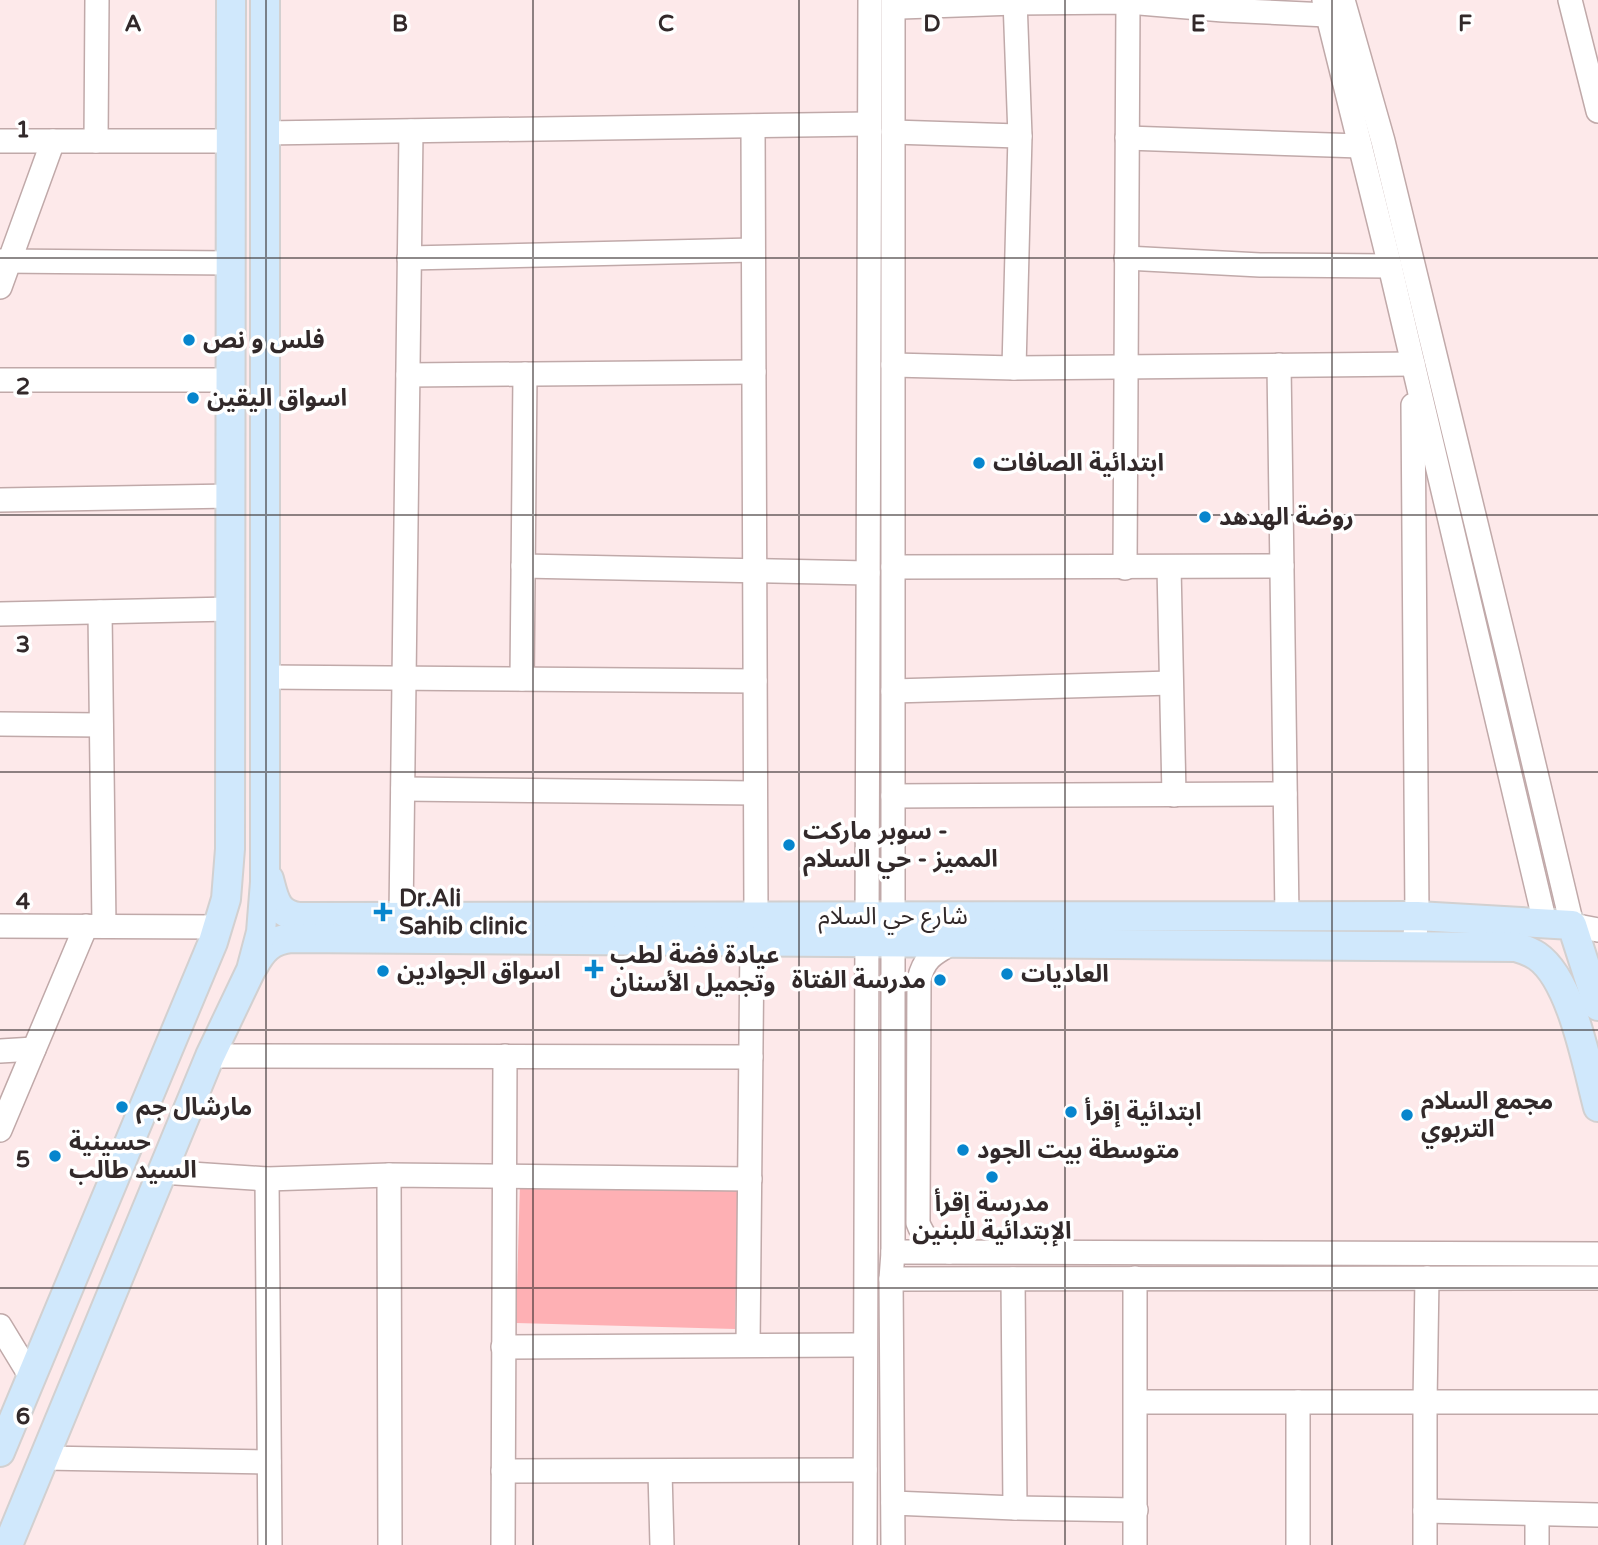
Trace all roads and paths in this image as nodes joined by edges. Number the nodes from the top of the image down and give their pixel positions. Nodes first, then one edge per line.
1 (97, 0) edge
2 (231, 0) edge
3 (265, 0) edge
4 (870, 0) edge
5 (1570, 0) edge
6 (1015, 1) edge
7 (1128, 2) junction
8 (897, 4) edge
9 (1331, 5) edge
10 (1598, 111) edge
11 (869, 124) junction
12 (753, 126) junction
13 (411, 131) junction
14 (893, 132) junction
15 (265, 134) junction
16 (1020, 136) junction
17 (1127, 138) junction
18 (0, 141) edge
19 (53, 141) junction
20 (96, 141) junction
21 (230, 141) junction
22 (1360, 146) junction
23 (754, 250) junction
24 (869, 252) junction
25 (893, 254) junction
26 (409, 258) junction
27 (1126, 258) junction
28 (5, 261) edge
29 (231, 263) junction
30 (1390, 266) junction
31 (0, 287) edge
32 (1413, 364) junction
33 (893, 365) junction
34 (1279, 365) junction
35 (1126, 367) junction
36 (1014, 369) junction
37 (754, 372) junction
38 (525, 374) junction
39 (408, 375) junction
40 (0, 380) edge
41 (231, 380) junction
42 (231, 496) junction
43 (0, 500) edge
44 (231, 552) junction
45 (265, 556) junction
46 (523, 566) junction
47 (1282, 566) junction
48 (1169, 567) junction
49 (893, 568) junction
50 (1125, 568) junction
51 (755, 572) junction
52 (868, 573) junction
53 (265, 603) junction
54 (230, 605) junction
55 (100, 612) junction
56 (0, 614) edge
57 (265, 677) junction
58 (404, 678) junction
59 (522, 679) junction
60 (755, 681) junction
61 (1171, 683) junction
62 (893, 691) junction
63 (0, 724) edge
64 (101, 724) junction
65 (403, 789) junction
66 (755, 793) junction
67 (1285, 794) junction
68 (1174, 795) junction
69 (893, 796) junction
70 (265, 854) junction
71 (401, 916) junction
72 (1287, 916) junction
73 (1417, 916) junction
74 (0, 926) edge
75 (95, 926) junction
76 (1572, 926) edge
77 (218, 927) junction
78 (342, 927) junction
79 (754, 929) junction
80 (880, 930) junction
81 (1489, 933) junction
82 (954, 942) junction
83 (1414, 945) junction
84 (251, 970) junction
85 (1598, 1006) edge
86 (34, 1049) junction
87 (0, 1051) edge
88 (210, 1056) junction
89 (505, 1056) junction
90 (751, 1057) junction
91 (1598, 1107) edge
92 (0, 1130) edge
93 (161, 1172) junction
94 (389, 1175) junction
95 (504, 1176) junction
96 (267, 1179) junction
97 (750, 1179) junction
98 (893, 1252) junction
99 (949, 1252) junction
100 (1076, 1253) junction
101 (1111, 1253) junction
102 (82, 1254) junction
103 (1598, 1254) edge
104 (119, 1275) junction
105 (1079, 1278) junction
106 (1107, 1278) junction
107 (1135, 1278) junction
108 (1427, 1278) junction
109 (1598, 1278) edge
110 (891, 1279) junction
111 (1013, 1279) junction
112 (58, 1312) junction
113 (99, 1323) junction
114 (0, 1326) edge
115 (748, 1345) junction
116 (855, 1345) dead end
117 (503, 1347) junction
118 (16, 1363) edge
119 (1136, 1402) junction
120 (1298, 1402) junction
121 (1598, 1402) edge
122 (1425, 1403) junction
123 (0, 1452) edge
124 (44, 1458) junction
125 (269, 1462) junction
126 (865, 1470) junction
127 (503, 1471) junction
128 (660, 1472) junction
129 (893, 1503) junction
130 (1015, 1508) junction
131 (1136, 1510) junction
132 (1425, 1511) junction
133 (1536, 1514) junction
134 (1598, 1515) edge
135 (8, 1545) edge
136 (270, 1545) edge
137 (390, 1545) edge
138 (503, 1545) edge
139 (662, 1545) edge
140 (865, 1545) edge
141 (893, 1545) edge
142 (1135, 1545) edge
143 (1298, 1545) edge
144 (1426, 1545) edge
145 (1537, 1545) edge

1 - 20 street
2 - 21 main road
3 - 15 main road
4 - 11 street
5 - 10 street
6 - 7 street
6 - 8 street
6 - 16 street
7 - 9 street
7 - 17 street
8 - 14 street
9 - 22 street
9 - 76 street
11 - 12 street
11 - 24 street
12 - 13 street
12 - 23 street
13 - 15 street
13 - 26 street
14 - 16 street
14 - 25 street
15 - 45 main road
16 - 36 street
17 - 22 street
17 - 27 street
18 - 19 street
19 - 20 street
19 - 28 street
20 - 21 street
21 - 29 main road
22 - 30 street
23 - 26 street
23 - 37 street
24 - 25 street
24 - 52 street
25 - 33 street
26 - 39 street
27 - 30 street
27 - 35 street
28 - 29 street
28 - 31 street
29 - 41 main road
30 - 32 street
32 - 34 street
32 - 73 street
32 - 76 street
33 - 36 street
33 - 49 street
34 - 35 street
34 - 47 street
35 - 36 street
35 - 50 street
37 - 38 street
37 - 51 street
38 - 39 street
38 - 46 street
39 - 58 street
40 - 41 street
41 - 42 main road
42 - 43 street
42 - 44 main road
44 - 45 main road
44 - 54 main road
45 - 53 main road
46 - 51 street
46 - 59 street
47 - 48 street
47 - 67 street
48 - 50 street
48 - 61 street
49 - 50 street
49 - 62 street
51 - 52 street
51 - 60 street
52 - 80 street
53 - 54 main road
53 - 57 main road
54 - 55 street
54 - 77 main road
55 - 56 street
55 - 64 street
57 - 58 street
57 - 70 main road
58 - 59 street
58 - 65 street
59 - 60 street
60 - 66 street
61 - 62 street
61 - 68 street
62 - 69 street
63 - 64 street
64 - 75 street
65 - 66 street
65 - 71 street
66 - 79 street
67 - 68 street
67 - 72 street
68 - 69 street
69 - 80 street
70 - 78 main road, شارع حي السلام
70 - 84 main road
71 - 78 main road, شارع حي السلام
71 - 79 main road, شارع حي السلام
72 - 73 main road, شارع حي السلام
72 - 80 main road, شارع حي السلام
73 - 81 main road, شارع حي السلام
73 - 83 street
74 - 75 street
75 - 77 street
75 - 86 street
76 - 81 main road
76 - 85 main road
77 - 102 main road
78 - 79 main road
78 - 84 main road
79 - 80 main road, شارع حي السلام
79 - 90 street
80 - 82 main road
80 - 98 street
80 - 126 street
81 - 83 main road
81 - 91 main road
82 - 83 main road
82 - 99 street
84 - 88 main road
86 - 87 street
86 - 92 street
88 - 89 street
88 - 93 main road
89 - 90 street
89 - 95 street
90 - 97 street
93 - 96 street
93 - 104 main road
94 - 95 street
94 - 96 street
94 - 137 street
95 - 97 street
95 - 117 street
96 - 125 street
97 - 115 street
98 - 99 street
98 - 110 street
99 - 100 street
100 - 101 street
100 - 105 street
101 - 103 street
101 - 106 street
102 - 104 main road
102 - 112 main road
104 - 113 main road
105 - 106 street
105 - 111 street
106 - 107 street
107 - 108 street
107 - 119 street
108 - 109 street
108 - 122 street
110 - 111 street
110 - 129 street
111 - 130 street
112 - 113 main road
112 - 118 main road
113 - 124 main road
114 - 118 street
115 - 116 street
115 - 117 street
117 - 127 street
118 - 123 main road
119 - 120 street
119 - 131 street
120 - 122 street
120 - 143 street
121 - 122 street
122 - 132 street
124 - 125 street
124 - 135 main road
125 - 136 street
126 - 128 street
126 - 140 street
127 - 128 street
127 - 138 street
128 - 139 street
129 - 130 street
129 - 141 street
130 - 131 street
131 - 142 street
132 - 133 street
132 - 144 street
133 - 134 street
133 - 145 street

